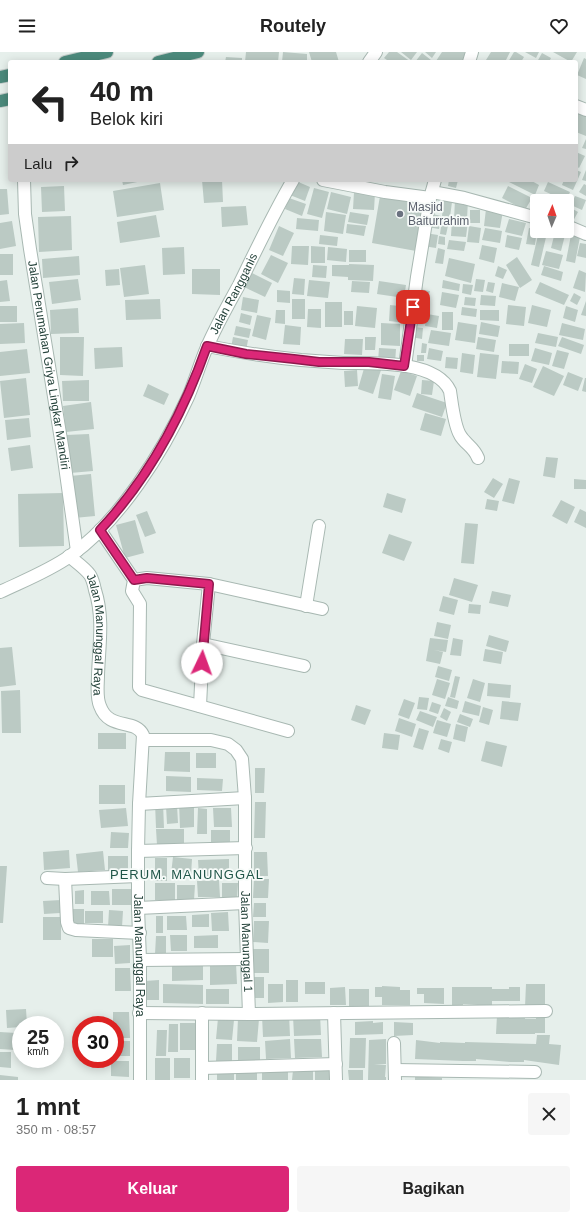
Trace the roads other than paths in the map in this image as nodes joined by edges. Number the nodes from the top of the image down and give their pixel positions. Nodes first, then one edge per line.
1 (106, 52) edge
2 (198, 52) edge
3 (73, 60) edge
4 (166, 60) edge
5 (24, 182) edge
6 (292, 182) edge
7 (333, 182) edge
8 (434, 182) edge
9 (431, 195) junction
10 (530, 216) edge
11 (574, 229) edge
12 (586, 234) edge
13 (207, 346) junction
14 (404, 366) junction
15 (478, 458) dead end
16 (320, 526) dead end
17 (100, 530) junction
18 (73, 554) junction
19 (134, 580) junction
20 (209, 584) junction
21 (0, 592) edge
22 (306, 606) junction
23 (322, 609) dead end
24 (203, 644) junction
25 (304, 666) dead end
26 (200, 706) junction
27 (288, 731) dead end
28 (144, 740) junction
29 (244, 798) junction
30 (139, 804) junction
31 (246, 848) junction
32 (138, 851) junction
33 (138, 876) junction
34 (47, 878) dead end
35 (65, 879) junction
36 (245, 903) junction
37 (138, 908) junction
38 (140, 933) junction
39 (247, 959) junction
40 (140, 960) junction
41 (546, 1011) dead end
42 (139, 1013) junction
43 (202, 1013) junction
44 (334, 1013) junction
45 (249, 1014) junction
46 (394, 1043) dead end
47 (336, 1064) junction
48 (202, 1068) junction
49 (535, 1072) dead end
50 (395, 1075) edge
51 (140, 1080) edge
52 (202, 1080) edge
53 (336, 1080) edge

1 - 3 highway
2 - 4 highway
5 - 18 street, Jalan Perumahan Griya Lingkar Mandiri
6 - 13 street, Jalan Rangganis
7 - 9 street
8 - 9 street
9 - 10 street
9 - 14 street
11 - 12 street
13 - 14 street
13 - 17 street, Jalan Rangganis
14 - 15 street
16 - 22 street
17 - 18 street, Jalan Rangganis
17 - 19 street
18 - 21 street, Jalan Rangganis
18 - 28 street, Jalan Manunggal Raya
19 - 20 street
19 - 26 street
20 - 22 street
20 - 24 street
22 - 23 street
24 - 25 street
24 - 26 street
26 - 27 street
28 - 29 street, Jalan Manunggal 1
28 - 30 street, Jalan Manunggal Raya
29 - 30 street
29 - 31 street, Jalan Manunggal 1
30 - 32 street, Jalan Manunggal Raya
31 - 32 street
31 - 36 street, Jalan Manunggal 1
32 - 33 street, Jalan Manunggal Raya
33 - 35 street
33 - 37 street, Jalan Manunggal Raya
34 - 35 street
35 - 38 street
36 - 37 street
36 - 39 street, Jalan Manunggal 1
37 - 38 street, Jalan Manunggal Raya
38 - 40 street, Jalan Manunggal Raya
39 - 40 street
39 - 45 street, Jalan Manunggal 1
40 - 42 street, Jalan Manunggal Raya
41 - 44 street
42 - 43 street
42 - 51 street, Jalan Manunggal Raya
43 - 45 street
43 - 48 street
44 - 45 street
44 - 47 street
46 - 50 street
47 - 48 street
47 - 53 street
48 - 52 street
49 - 50 street

